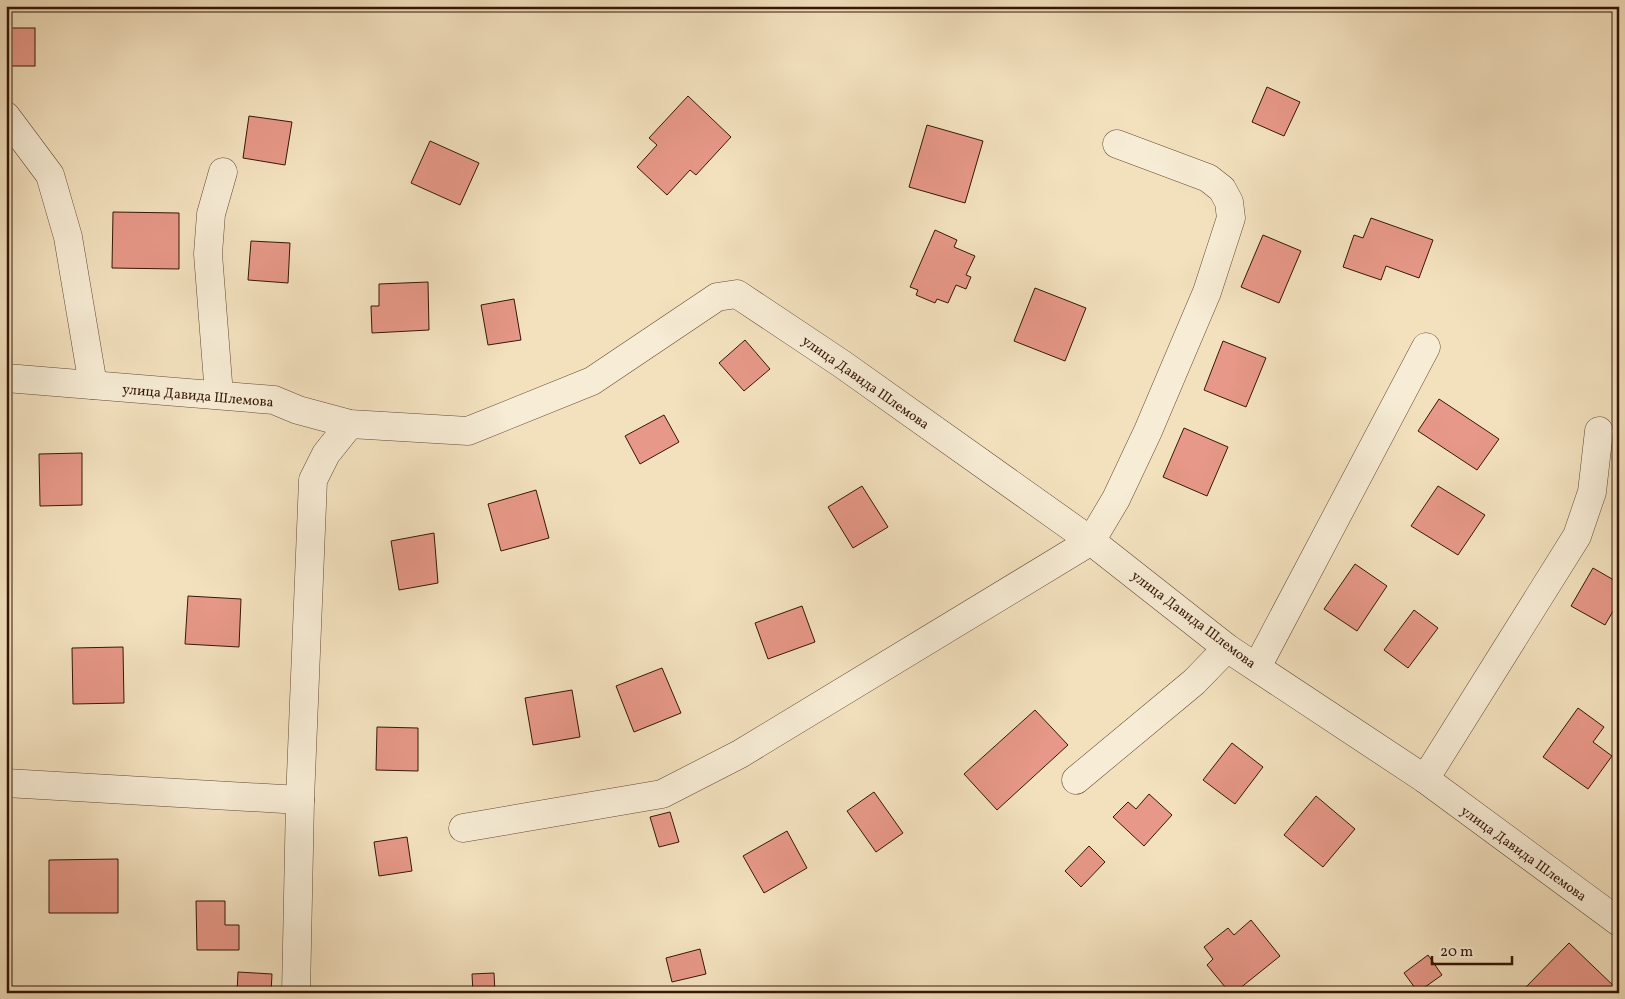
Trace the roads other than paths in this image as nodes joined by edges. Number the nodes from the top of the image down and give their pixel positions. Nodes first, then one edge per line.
1 (6, 116) edge
2 (1117, 144) dead end
3 (223, 172) dead end
4 (1426, 347) dead end
5 (6, 378) edge
6 (93, 385) junction
7 (219, 395) junction
8 (350, 424) junction
9 (1599, 430) dead end
10 (1091, 541) junction
11 (1227, 648) junction
12 (1257, 667) junction
13 (1425, 779) junction
14 (1076, 780) dead end
15 (6, 783) edge
16 (300, 800) junction
17 (463, 828) dead end
18 (1619, 922) edge
19 (296, 993) edge

1 - 6 street
2 - 10 street
3 - 7 street
4 - 12 street
5 - 6 street, улица Давида Шлемова
6 - 7 street, улица Давида Шлемова
7 - 8 street, улица Давида Шлемова
8 - 10 street, улица Давида Шлемова
8 - 16 street
9 - 13 street
10 - 11 street, улица Давида Шлемова
10 - 17 street
11 - 12 street, улица Давида Шлемова
11 - 14 street
12 - 13 street, улица Давида Шлемова
13 - 18 street, улица Давида Шлемова
15 - 16 street
16 - 19 street

